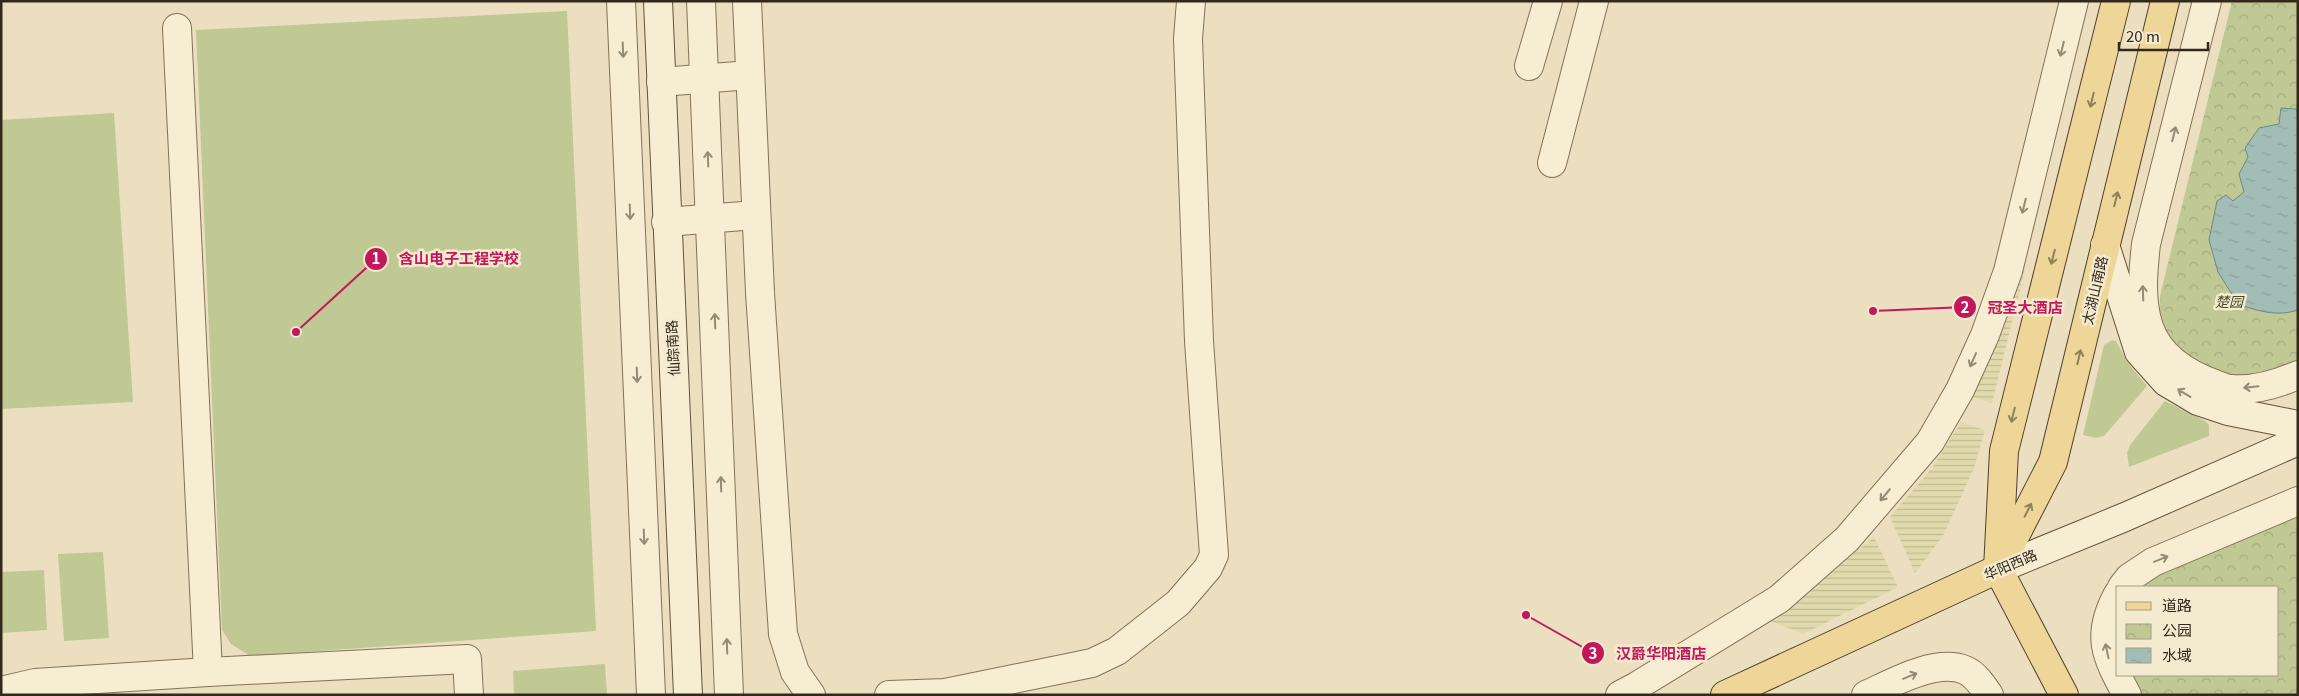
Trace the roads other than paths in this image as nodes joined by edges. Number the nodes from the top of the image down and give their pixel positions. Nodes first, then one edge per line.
1 (621, 1) edge
2 (658, 1) edge
3 (702, 1) edge
4 (747, 1) edge
5 (1191, 1) edge
6 (1548, 1) edge
7 (1594, 1) edge
8 (2074, 1) edge
9 (2116, 1) edge
10 (2166, 1) edge
11 (2207, 1) edge
12 (177, 28) dead end
13 (1529, 66) dead end
14 (750, 76) junction
15 (705, 79) junction
16 (661, 82) junction
17 (1552, 163) dead end
18 (756, 215) junction
19 (710, 218) junction
20 (666, 222) junction
21 (2105, 245) junction
22 (2298, 375) edge
23 (2298, 425) edge
24 (2298, 441) edge
25 (2298, 501) edge
26 (1998, 569) junction
27 (2123, 586) edge
28 (2116, 599) edge
29 (208, 672) junction
30 (2116, 672) edge
31 (2118, 676) edge
32 (1, 691) edge
33 (469, 695) edge
34 (651, 695) edge
35 (688, 695) edge
36 (729, 695) edge
37 (811, 695) edge
38 (889, 695) edge
39 (1620, 695) edge
40 (1725, 695) edge
41 (1866, 695) edge
42 (1988, 695) edge
43 (2064, 695) edge
44 (2127, 695) edge

1 -> 34 street
2 - 16 street, 仙踪南路
3 - 15 street
4 - 14 street
5 - 38 street
6 - 13 street
7 - 17 street
8 -> 39 street
9 -> 26 main road
21 -> 10 main road, 太湖山南路
22 -> 11 street
12 - 29 street
14 - 15 street
14 - 18 street
15 - 16 street
19 -> 15 street
16 - 20 street, 仙踪南路
18 - 19 street
18 - 37 street
19 - 20 street
36 -> 19 street
20 - 35 street, 仙踪南路
23 -> 21 street
26 -> 21 main road, 太湖山南路
24 - 26 street, 华阳西路
27 -> 25 street
26 - 40 main road, 华阳西路
26 - 43 main road
30 -> 28 street
29 - 32 street
29 - 33 street
44 -> 31 street
41 -> 42 street

